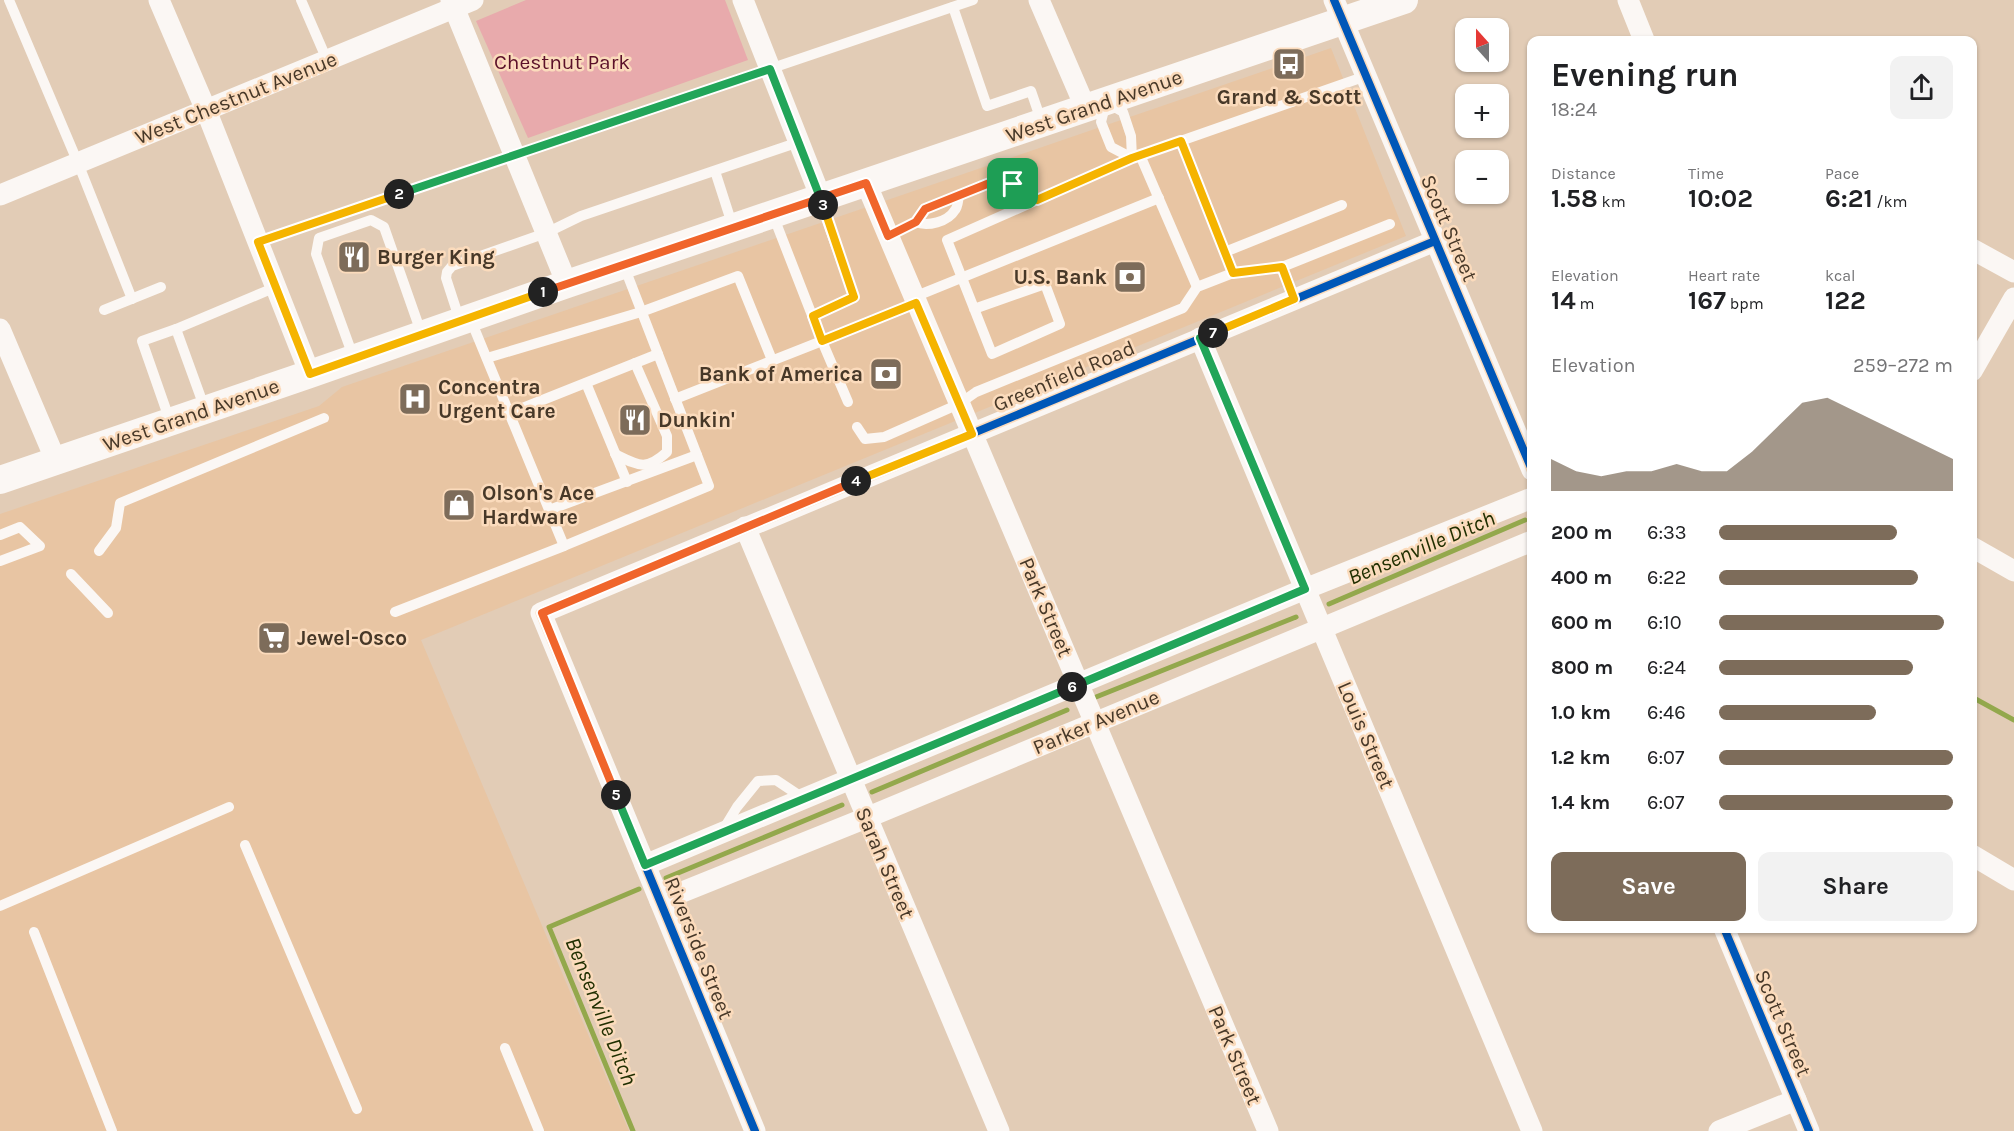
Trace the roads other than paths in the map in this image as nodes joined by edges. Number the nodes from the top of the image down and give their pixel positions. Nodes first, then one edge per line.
1 (9, 0) edge
2 (159, 0) edge
3 (301, 0) edge
4 (743, 0) edge
5 (973, 0) edge
6 (1039, 0) edge
7 (1404, 0) edge
8 (1628, 0) edge
9 (459, 3) edge
10 (953, 7) junction
11 (1338, 11) edge
12 (1642, 36) edge
13 (327, 60) junction
14 (770, 69) junction
15 (1366, 76) junction
16 (1096, 105) junction
17 (206, 110) junction
18 (1043, 123) junction
19 (1181, 141) junction
20 (799, 142) junction
21 (514, 155) junction
22 (1136, 156) junction
23 (78, 163) junction
24 (715, 171) junction
25 (866, 183) junction
26 (0, 195) edge
27 (959, 196) junction
28 (821, 198) junction
29 (1159, 198) junction
30 (1037, 200) junction
31 (1342, 204) dead end
32 (773, 214) junction
33 (916, 222) junction
34 (1390, 224) dead end
35 (734, 228) junction
36 (546, 233) junction
37 (888, 236) junction
38 (1435, 241) junction
39 (258, 242) junction
40 (1225, 252) junction
41 (1977, 252) edge
42 (623, 265) junction
43 (1282, 267) junction
44 (2014, 272) edge
45 (1233, 273) junction
46 (961, 278) junction
47 (567, 284) junction
48 (161, 287) dead end
49 (276, 287) junction
50 (1197, 287) junction
51 (132, 298) junction
52 (2014, 298) edge
53 (1294, 299) junction
54 (915, 300) junction
55 (974, 309) junction
56 (104, 310) dead end
57 (641, 312) junction
58 (813, 316) junction
59 (465, 319) junction
60 (176, 329) junction
61 (422, 335) junction
62 (1200, 338) junction
63 (822, 341) junction
64 (3, 343) edge
65 (658, 354) junction
66 (487, 358) junction
67 (354, 359) junction
68 (772, 360) junction
69 (1977, 362) edge
70 (635, 363) junction
71 (310, 374) junction
72 (586, 382) junction
73 (675, 399) junction
74 (848, 402) dead end
75 (959, 404) junction
76 (206, 410) junction
77 (510, 413) junction
78 (324, 418) dead end
79 (170, 422) junction
80 (857, 427) dead end
81 (1523, 428) edge
82 (972, 434) junction
83 (1527, 447) edge
84 (615, 454) junction
85 (697, 455) junction
86 (56, 461) junction
87 (0, 480) edge
88 (627, 482) junction
89 (1527, 500) edge
90 (549, 510) junction
91 (745, 527) junction
92 (0, 535) edge
93 (1527, 544) edge
94 (564, 546) junction
95 (1977, 550) edge
96 (99, 551) dead end
97 (0, 561) edge
98 (2014, 571) edge
99 (71, 574) dead end
100 (1305, 589) junction
101 (395, 612) dead end
102 (108, 613) dead end
103 (542, 613) joint
104 (1321, 627) junction
105 (1078, 684) junction
106 (1095, 723) junction
107 (850, 779) junction
108 (803, 798) junction
109 (229, 807) dead end
110 (866, 818) junction
111 (721, 833) junction
112 (246, 845) dead end
113 (1977, 858) edge
114 (645, 865) junction
115 (2014, 880) edge
116 (660, 901) junction
117 (0, 906) edge
118 (34, 932) dead end
119 (1726, 933) edge
120 (505, 1048) dead end
121 (1796, 1100) junction
122 (357, 1109) dead end
123 (112, 1131) edge
124 (539, 1131) edge
125 (755, 1131) edge
126 (999, 1131) edge
127 (1268, 1131) edge
128 (1532, 1131) edge
129 (1719, 1131) edge
130 (1809, 1131) edge

1 - 23 lane
2 - 17 street
3 - 13 lane
4 - 14 street
5 - 10 lane
6 - 16 street
7 - 11 main road, West Grand Avenue
8 - 12 street
9 - 13 street, West Chestnut Avenue
9 - 21 street
10 - 14 lane
10 - 18 lane
11 - 15 street, Scott Street
11 - 16 main road, West Grand Avenue
13 - 17 street, West Chestnut Avenue
14 - 20 street
14 - 21 lane
15 - 19 lane
15 - 38 street, Scott Street
16 - 18 main road, West Grand Avenue
16 - 22 lane
16 - 22 lane
17 - 23 street, West Chestnut Avenue
17 - 39 street
18 - 25 main road, West Grand Avenue
19 - 22 lane
19 - 40 lane
20 - 24 lane
20 - 28 street
21 - 36 street
21 - 39 lane
22 - 29 lane
22 - 30 lane
23 - 26 street, West Chestnut Avenue
23 - 51 lane
24 - 35 lane
24 - 36 lane
25 - 28 main road, West Grand Avenue
25 - 37 street, Park Street
27 - 30 lane
27 - 33 lane
27 - 33 lane
28 - 32 main road, West Grand Avenue
28 - 58 lane
29 - 46 lane
29 - 50 lane
30 - 46 lane
31 - 40 lane
32 - 35 main road, West Grand Avenue
32 - 58 lane
33 - 37 lane
34 - 43 lane
35 - 42 main road, West Grand Avenue
36 - 47 street
36 - 59 lane
37 - 54 street, Park Street
38 - 53 street, Greenfield Road
38 - 81 street, Scott Street
39 - 49 street
40 - 45 lane
41 - 44 street
42 - 47 main road, West Grand Avenue
42 - 57 lane
43 - 45 lane
43 - 53 lane
45 - 50 lane
46 - 54 lane
46 - 55 lane
47 - 59 main road, West Grand Avenue
48 - 51 lane
49 - 60 lane
49 - 71 street
50 - 75 lane
51 - 56 lane
52 - 69 street
53 - 62 street, Greenfield Road
54 - 63 lane
54 - 75 street, Park Street
55 - 55 lane
57 - 65 lane
57 - 66 lane
57 - 68 lane
58 - 63 lane
59 - 61 main road, West Grand Avenue
59 - 66 lane
60 - 76 lane
60 - 79 lane
61 - 67 main road, West Grand Avenue
61 - 67 lane
62 - 82 street, Greenfield Road
62 - 100 street, Louis Street
63 - 68 lane
63 - 74 lane
64 - 86 street
65 - 70 lane
65 - 73 lane
66 - 77 lane
67 - 71 main road, West Grand Avenue
68 - 73 lane
70 - 72 lane
70 - 84 lane
71 - 76 main road, West Grand Avenue
72 - 77 lane
72 - 84 lane
73 - 85 lane
75 - 80 lane
75 - 82 street, Park Street
76 - 79 main road, West Grand Avenue
77 - 90 lane
78 - 96 lane
79 - 86 main road, West Grand Avenue
81 - 83 street, Scott Street
82 - 91 street, Greenfield Road
82 - 105 street, Park Street
84 - 88 lane
85 - 88 lane
85 - 94 lane
86 - 87 main road, West Grand Avenue
88 - 90 lane
89 - 100 street, Parker Avenue
90 - 94 lane
91 - 103 street, Greenfield Road
91 - 107 street, Sarah Street
92 - 97 lane
93 - 104 street, Parker Avenue
94 - 101 lane
95 - 98 street
99 - 102 lane
100 - 104 street, Louis Street
100 - 105 street, Parker Avenue
103 - 114 street, Riverside Street
104 - 106 street, Parker Avenue
104 - 128 street, Louis Street
105 - 106 street, Park Street
105 - 107 street, Parker Avenue
106 - 110 street, Parker Avenue
106 - 127 street, Park Street
107 - 108 street, Parker Avenue
107 - 110 street, Sarah Street
108 - 111 street, Parker Avenue
108 - 111 lane
109 - 117 lane
110 - 116 street, Parker Avenue
110 - 126 street, Sarah Street
111 - 114 street, Parker Avenue
112 - 122 lane
113 - 115 street
114 - 116 street, Riverside Street
116 - 125 street, Riverside Street
118 - 123 lane
119 - 121 street, Scott Street
120 - 124 lane
121 - 129 street
121 - 130 street, Scott Street

